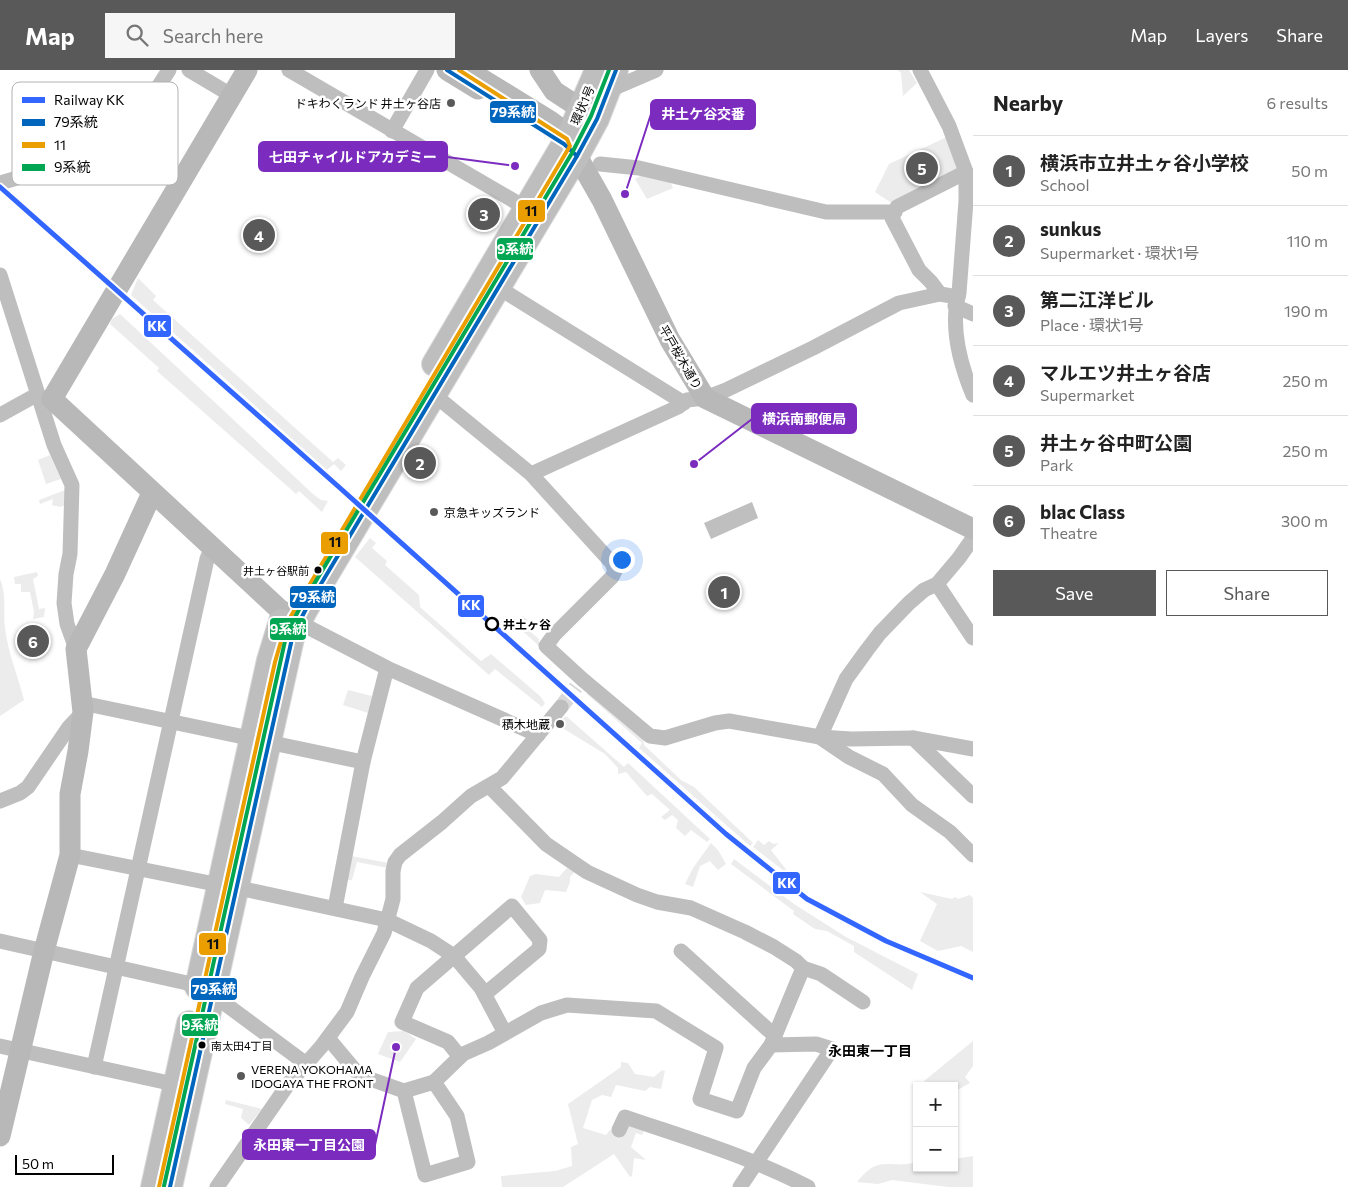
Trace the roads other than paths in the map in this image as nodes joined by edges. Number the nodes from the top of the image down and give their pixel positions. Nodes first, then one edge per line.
1 (169, 70) edge
2 (189, 70) edge
3 (247, 70) edge
4 (288, 70) edge
5 (427, 70) edge
6 (447, 70) edge
7 (467, 70) edge
8 (540, 70) edge
9 (656, 70) edge
10 (920, 70) edge
11 (607, 77) edge
12 (161, 82) edge
13 (231, 94) junction
14 (580, 108) junction
15 (392, 131) junction
16 (570, 145) junction
17 (600, 164) dead end
18 (966, 172) junction
19 (180, 183) joint
20 (526, 208) junction
21 (895, 212) junction
22 (0, 275) edge
23 (499, 288) junction
24 (940, 294) junction
25 (956, 302) junction
26 (973, 314) edge
27 (973, 395) edge
28 (433, 397) junction
29 (43, 398) junction
30 (705, 398) junction
31 (684, 403) junction
32 (0, 415) edge
33 (531, 474) junction
34 (152, 492) junction
35 (973, 529) edge
36 (973, 538) edge
37 (212, 548) junction
38 (937, 584) junction
39 (291, 618) junction
40 (973, 638) edge
41 (76, 649) junction
42 (387, 668) junction
43 (82, 707) junction
44 (561, 708) tunnel mouth
45 (171, 722) junction
46 (538, 735) junction
47 (820, 737) junction
48 (913, 738) junction
49 (260, 740) junction
50 (973, 749) edge
51 (364, 762) junction
52 (489, 786) junction
53 (973, 796) edge
54 (0, 801) edge
55 (70, 855) junction
56 (973, 855) edge
57 (138, 869) junction
58 (228, 887) junction
59 (335, 908) junction
60 (387, 920) junction
61 (0, 941) edge
62 (44, 951) junction
63 (681, 951) dead end
64 (454, 956) junction
65 (116, 968) junction
66 (803, 968) junction
67 (204, 991) junction
68 (485, 994) junction
69 (863, 1002) dead end
70 (505, 1033) junction
71 (328, 1038) junction
72 (773, 1040) junction
73 (10, 1048) edge
74 (460, 1057) junction
75 (305, 1063) junction
76 (94, 1067) junction
77 (434, 1082) junction
78 (184, 1086) junction
79 (404, 1091) junction
80 (619, 1130) dead end
81 (0, 1136) edge
82 (756, 1163) junction
83 (153, 1187) edge
84 (170, 1187) edge
85 (217, 1187) edge
86 (740, 1187) edge
87 (808, 1187) edge

1 - 12 street
2 - 13 street
3 - 13 street
4 - 15 street
5 - 15 street
6 - 16 street
7 - 16 street
8 - 14 street
9 - 11 street
10 - 18 street
11 - 14 main road, 環状1号
11 - 16 main road, 環状1号
13 - 19 street
14 - 16 main road, 環状1号
15 - 20 street
16 - 20 main road, 環状1号
16 - 23 main road, 環状1号
16 - 30 street, 平戸桜木通り
17 - 21 street
18 - 21 street
18 - 25 street
19 - 29 street
20 - 39 main road, 環状1号
21 - 24 street
22 - 29 street
23 - 28 main road, 環状1号
23 - 31 street
24 - 25 street
24 - 30 street
25 - 26 street
25 - 27 street
28 - 33 street
28 - 39 main road, 環状1号
29 - 32 street
29 - 34 street
29 - 41 street
30 - 31 street
30 - 35 street, 平戸桜木通り
31 - 33 street
33 - 47 street
34 - 37 street
34 - 41 street
36 - 38 street
37 - 39 street
37 - 45 street
38 - 40 street
38 - 47 street
39 - 42 street
39 - 49 main road, 環状1号
41 - 43 street
42 - 46 street
42 - 51 street
43 - 45 street
43 - 54 street
43 - 55 street
44 - 46 street
45 - 49 street
45 - 57 street
46 - 52 street
47 - 48 street
47 - 56 street
48 - 50 street
48 - 53 street
49 - 51 street
49 - 58 main road, 環状1号
51 - 59 street
52 - 60 street
52 - 66 street
55 - 57 street
55 - 62 street
57 - 58 street
57 - 65 street
58 - 59 street
58 - 67 main road, 環状1号
59 - 60 street
60 - 64 street
60 - 71 street
61 - 62 street
62 - 65 street
62 - 73 street
63 - 72 street
64 - 68 street
64 - 68 street
64 - 74 street
65 - 67 street
65 - 76 street
66 - 69 street
66 - 72 street
67 - 75 street
67 - 78 main road, 環状1号
68 - 70 street
70 - 72 street
70 - 74 street
71 - 75 street
71 - 79 street
72 - 82 street
73 - 76 street
73 - 81 street
74 - 77 street
75 - 85 street
76 - 78 street
77 - 79 street
77 - 79 street
78 - 83 main road, 環状1号
78 - 84 main road, 環状1号
80 - 82 street
82 - 86 street
82 - 87 street

